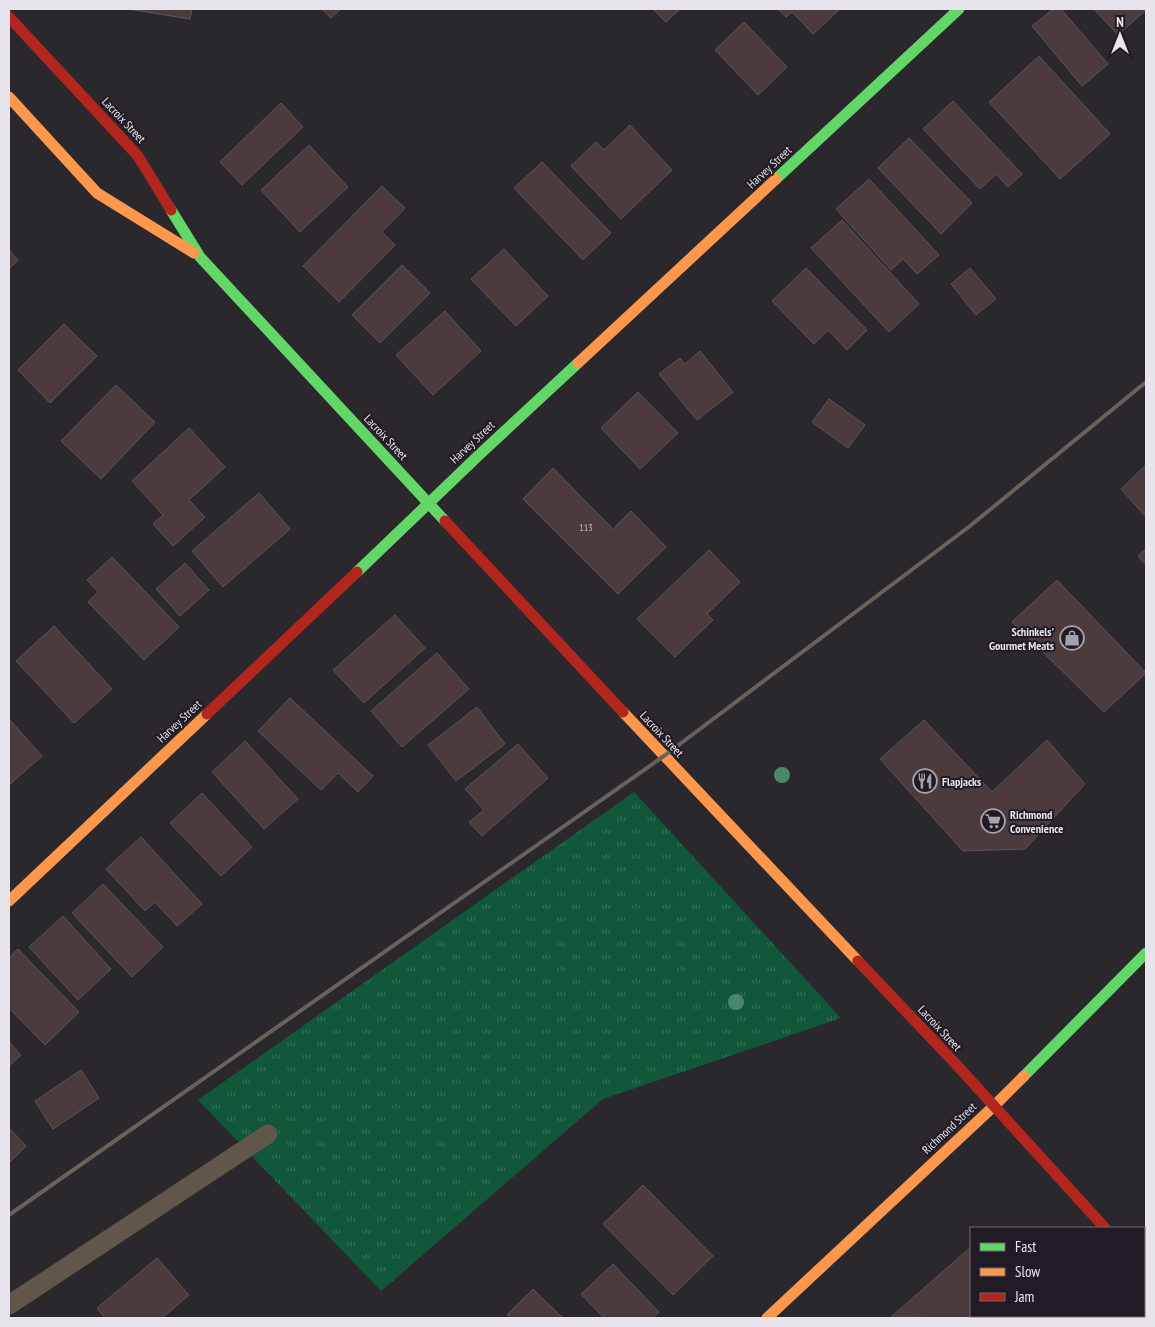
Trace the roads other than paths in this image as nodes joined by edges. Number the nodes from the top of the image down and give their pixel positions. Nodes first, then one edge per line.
1 (959, 9) edge
2 (9, 17) edge
3 (9, 97) edge
4 (200, 257) junction
5 (429, 503) junction
6 (9, 900) edge
7 (1146, 953) edge
8 (994, 1106) junction
9 (268, 1134) dead end
10 (1104, 1227) edge
11 (9, 1305) edge
12 (766, 1318) edge

1 - 5 main road, Harvey Street
2 - 4 main road, Lacroix Street
3 - 4 main road, Lacroix Street
4 - 5 main road, Lacroix Street
5 - 6 main road, Harvey Street
5 - 8 main road, Lacroix Street
7 - 8 main road, Richmond Street
8 - 10 main road, Lacroix Street
8 - 12 main road, Richmond Street
9 - 11 lane

